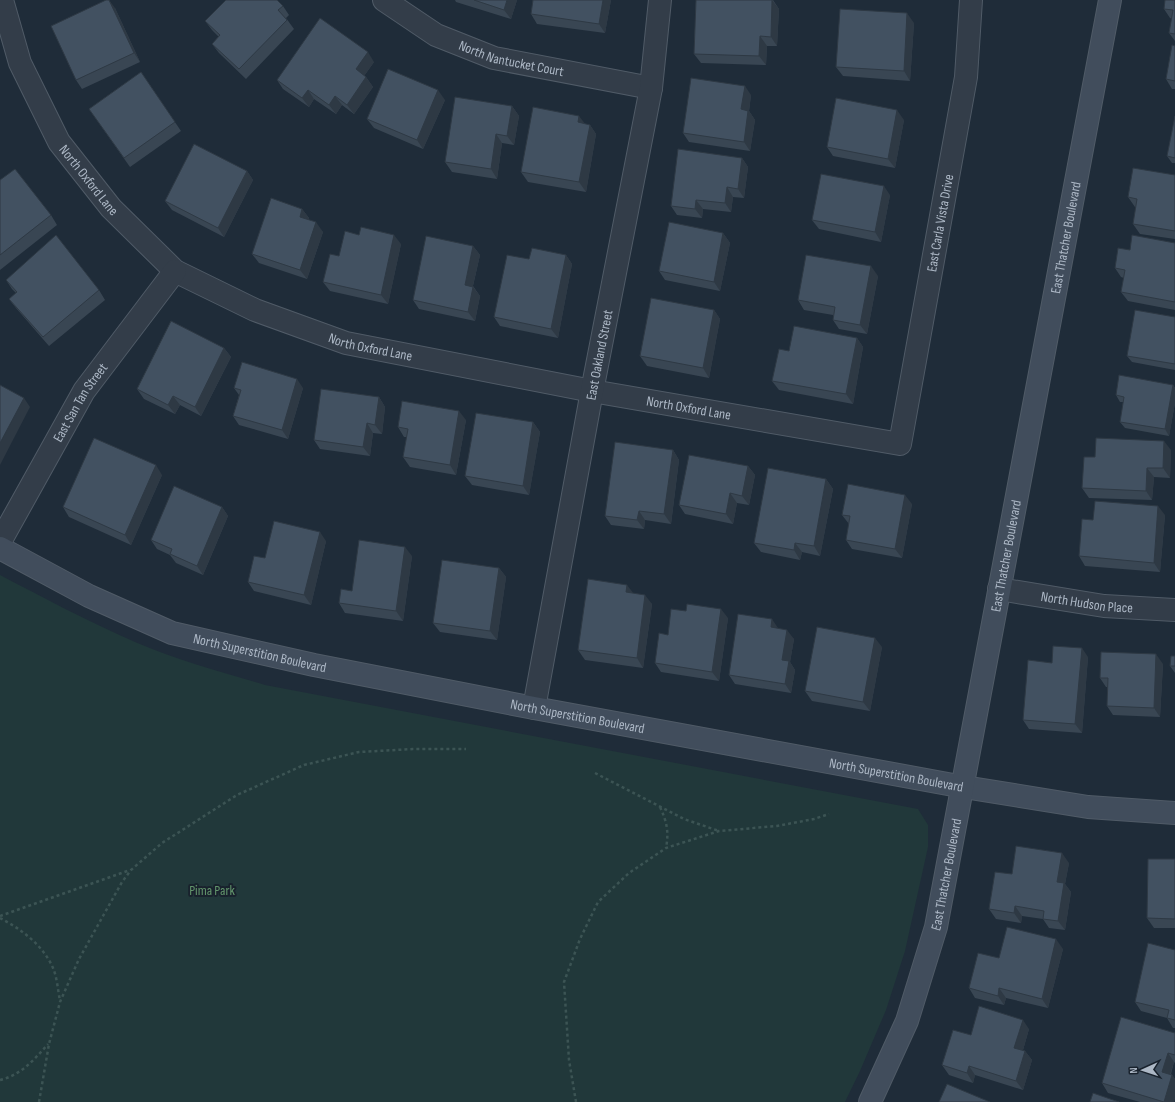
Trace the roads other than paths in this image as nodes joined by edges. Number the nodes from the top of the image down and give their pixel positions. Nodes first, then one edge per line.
1 (2, 0) edge
2 (384, 0) edge
3 (660, 0) edge
4 (971, 0) edge
5 (1110, 0) edge
6 (651, 88) junction
7 (175, 271) junction
8 (592, 391) junction
9 (900, 444) joint
10 (0, 542) edge
11 (0, 548) edge
12 (999, 589) junction
13 (1175, 610) edge
14 (534, 708) junction
15 (964, 787) junction
16 (1175, 813) edge
17 (870, 1102) edge

1 - 7 street, North Oxford Lane
2 - 6 street, North Nantucket Court
3 - 6 street, East Oakland Street
4 - 9 street, East Carla Vista Drive
5 - 12 street, East Thatcher Boulevard
6 - 8 street, East Oakland Street
7 - 8 street, North Oxford Lane
7 - 10 street, East San Tan Street
8 - 9 street, North Oxford Lane
8 - 14 street, East Oakland Street
11 - 14 street, North Superstition Boulevard
12 - 13 street, North Hudson Place
12 - 15 street, East Thatcher Boulevard
14 - 15 street, North Superstition Boulevard
15 - 16 street, North Superstition Boulevard
15 - 17 street, East Thatcher Boulevard

